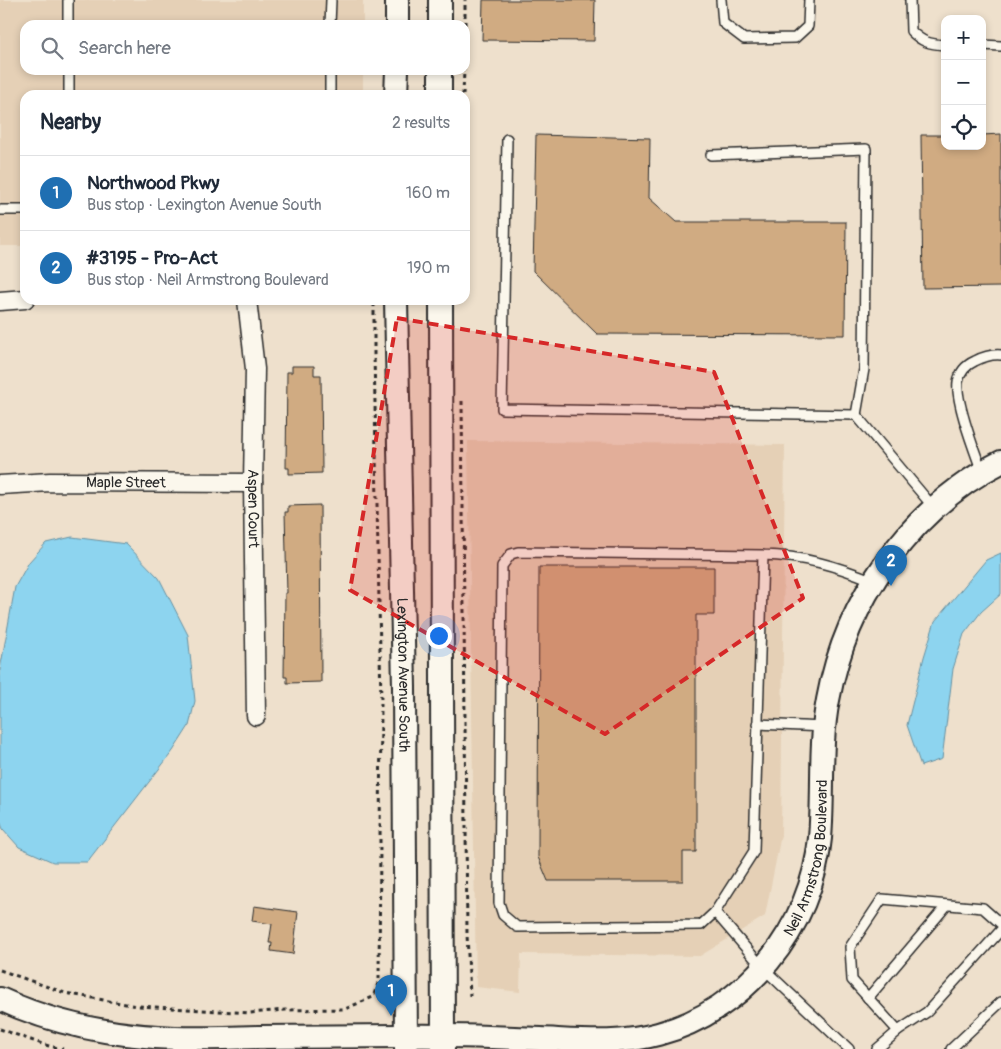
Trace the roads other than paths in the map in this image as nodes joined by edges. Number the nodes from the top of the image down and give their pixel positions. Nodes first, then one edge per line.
1 (68, 0) edge
2 (330, 0) edge
3 (397, 0) edge
4 (440, 0) edge
5 (720, 0) edge
6 (809, 0) edge
7 (910, 0) edge
8 (68, 20) edge
9 (330, 20) edge
10 (397, 20) edge
11 (440, 20) edge
12 (941, 45) edge
13 (986, 45) edge
14 (1001, 46) edge
15 (69, 75) edge
16 (330, 75) edge
17 (397, 75) edge
18 (440, 75) edge
19 (69, 90) edge
20 (330, 90) edge
21 (396, 90) edge
22 (440, 90) edge
23 (507, 139) dead end
24 (711, 155) dead end
25 (0, 210) edge
26 (20, 210) edge
27 (20, 299) edge
28 (0, 301) edge
29 (248, 305) edge
30 (396, 305) edge
31 (441, 305) edge
32 (1001, 355) edge
33 (856, 415) junction
34 (1001, 462) edge
35 (982, 473) junction
36 (253, 483) junction
37 (0, 485) edge
38 (934, 509) junction
39 (763, 555) junction
40 (874, 581) junction
41 (256, 716) dead end
42 (757, 724) junction
43 (824, 727) junction
44 (948, 905) junction
45 (715, 912) junction
46 (1001, 924) edge
47 (1001, 930) edge
48 (763, 968) junction
49 (868, 998) junction
50 (0, 999) edge
51 (1001, 1002) edge
52 (898, 1031) junction
53 (406, 1042) edge
54 (443, 1042) edge
55 (849, 1049) edge
56 (876, 1049) edge
57 (951, 1049) edge

1 - 8 lane
2 - 9 lane
3 - 10 street
4 - 11 street
5 - 6 lane
7 - 12 lane
13 - 14 lane
15 - 19 lane
16 - 20 lane
17 - 21 street
18 - 22 street
23 - 33 lane
24 - 33 lane
25 - 26 lane
27 - 28 street
29 - 36 street, Aspen Court
30 - 53 street, Lexington Avenue South
31 - 54 street
32 - 35 lane
33 - 38 lane
34 - 35 street, Neil Armstrong Boulevard
35 - 38 street, Neil Armstrong Boulevard
36 - 37 street, Maple Street
36 - 41 street, Aspen Court
38 - 40 street, Neil Armstrong Boulevard
39 - 40 lane
39 - 42 lane
39 - 45 lane
40 - 43 street, Neil Armstrong Boulevard
42 - 43 lane
42 - 45 lane
43 - 48 street, Neil Armstrong Boulevard
44 - 46 lane
44 - 49 lane
44 - 49 lane
45 - 48 lane
47 - 52 lane
48 - 54 street, Neil Armstrong Boulevard
48 - 55 lane
49 - 52 lane
50 - 53 street, Neil Armstrong Boulevard
51 - 57 lane
52 - 56 lane
53 - 54 street, Neil Armstrong Boulevard

